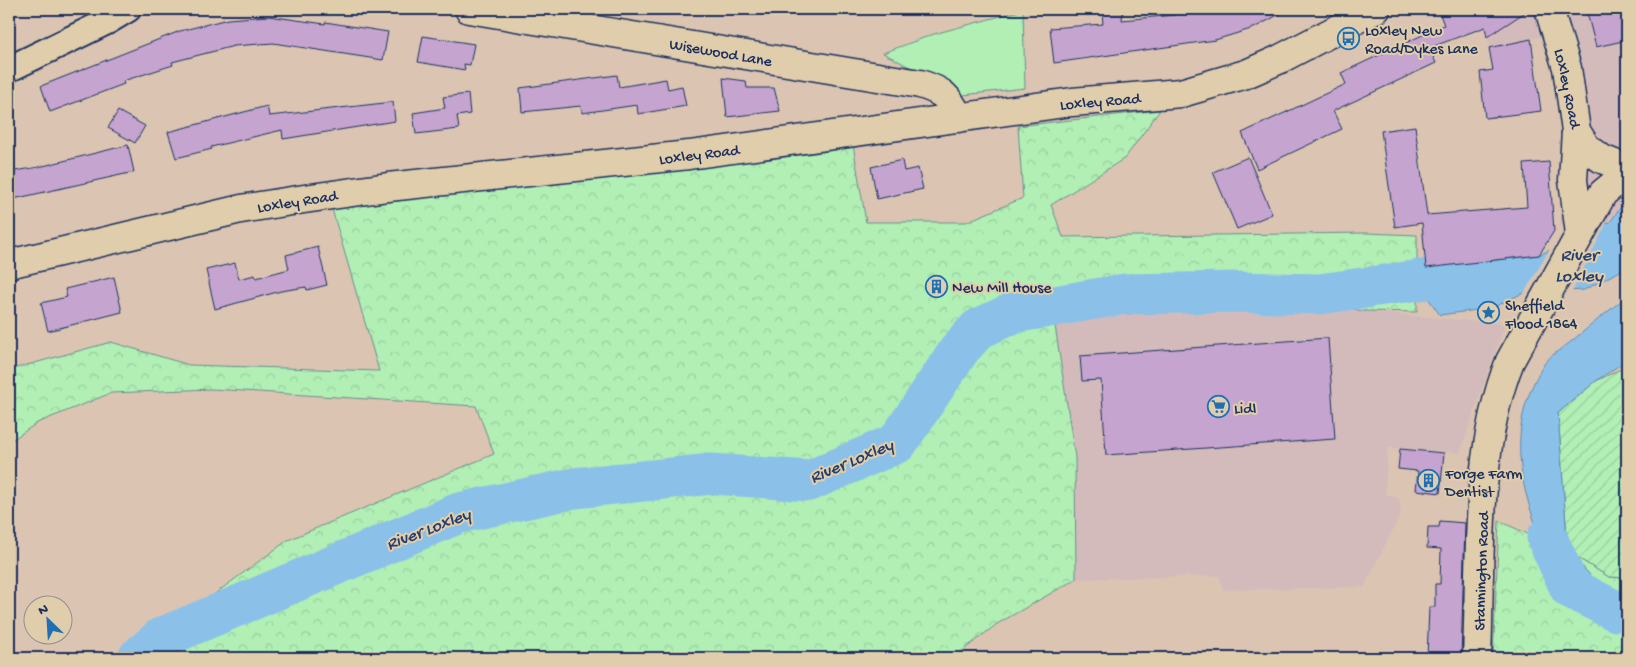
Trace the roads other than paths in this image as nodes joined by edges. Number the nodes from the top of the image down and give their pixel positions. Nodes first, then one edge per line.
1 (128, 9) edge
2 (469, 9) edge
3 (1376, 9) edge
4 (1549, 9) edge
5 (9, 69) edge
6 (959, 118) junction
7 (1576, 131) junction
8 (1627, 169) edge
9 (1627, 178) edge
10 (1580, 234) junction
11 (9, 264) edge
12 (1477, 658) edge

1 - 5 street
2 - 6 main road, Wisewood Lane
3 - 6 main road, Loxley Road
4 - 7 main road, Loxley Road
6 - 11 main road, Loxley Road
7 - 8 main road, Loxley Road
7 - 10 main road
9 - 10 main road, Stannington Road
10 - 12 main road, Stannington Road

